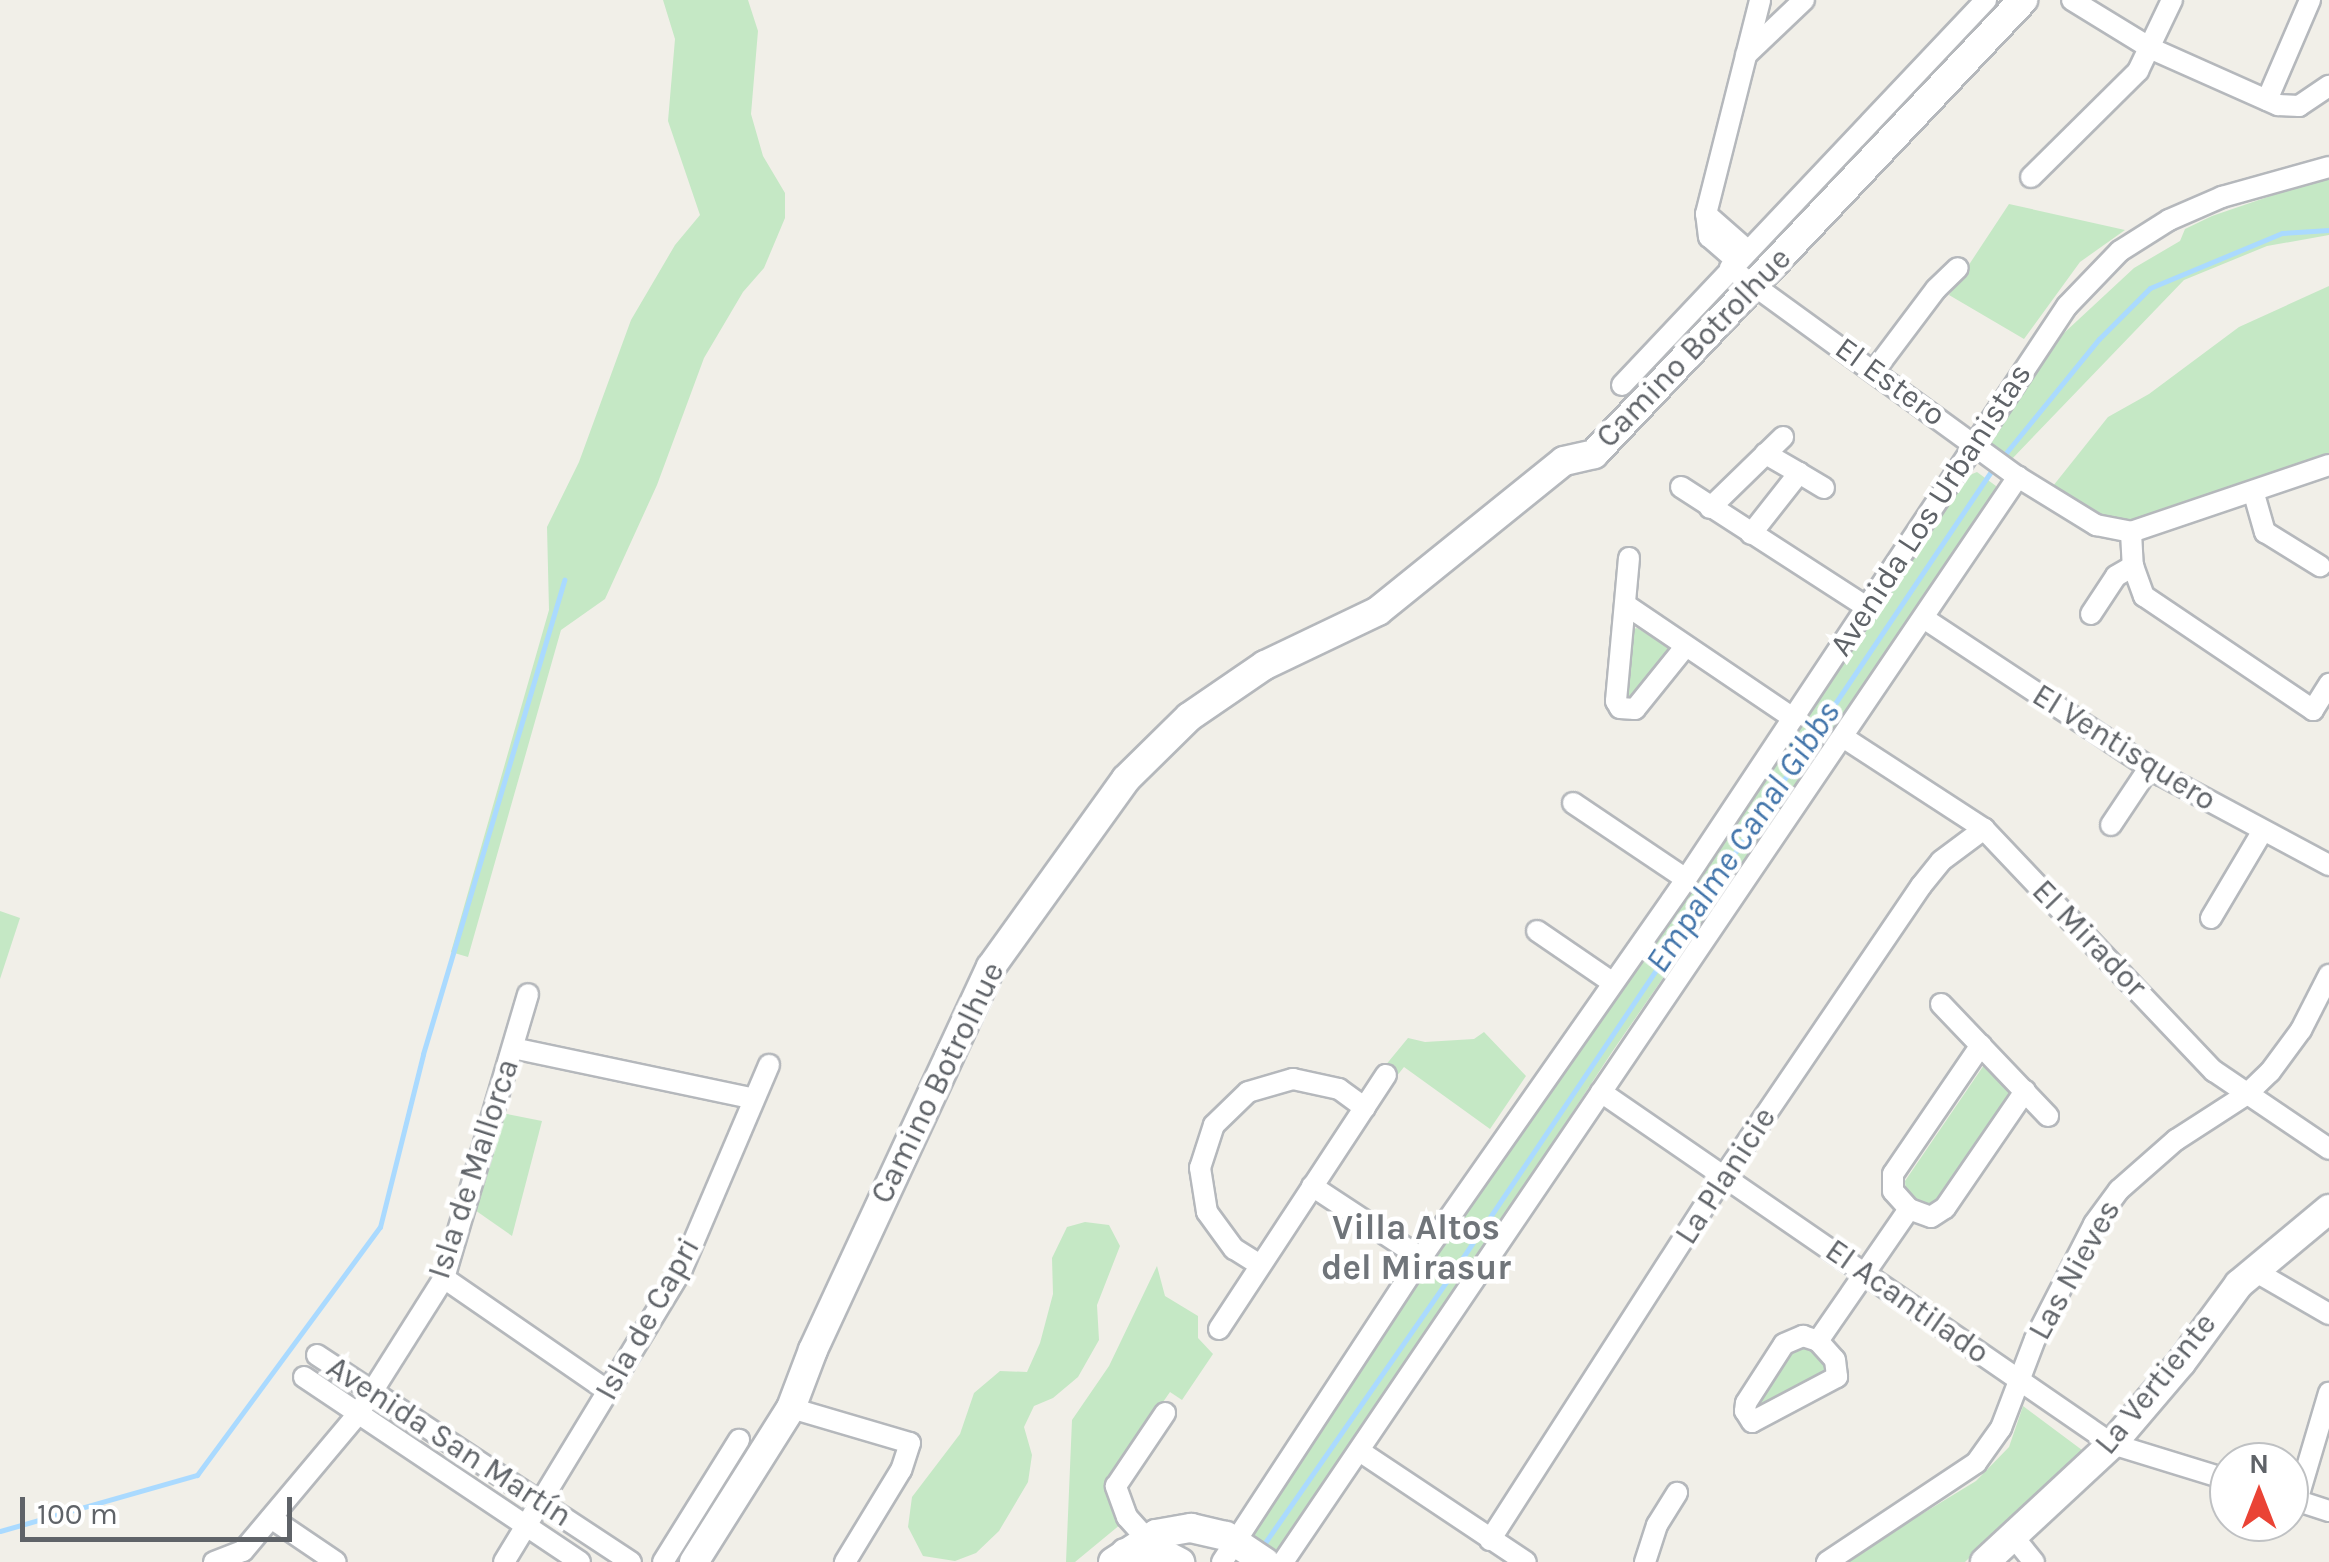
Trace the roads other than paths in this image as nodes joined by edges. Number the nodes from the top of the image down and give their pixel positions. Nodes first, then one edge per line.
1 (1760, 0) edge
2 (1804, 0) edge
3 (1986, 0) edge
4 (2023, 0) edge
5 (2072, 0) edge
6 (2172, 0) edge
7 (2310, 0) edge
8 (2152, 49) junction
9 (1744, 57) junction
10 (2329, 86) edge
11 (2268, 100) junction
12 (2329, 167) edge
13 (2031, 177) dead end
14 (1706, 214) junction
15 (1738, 260) junction
16 (1958, 268) dead end
17 (1753, 286) junction
18 (1875, 370) junction
19 (1622, 385) dead end
20 (1783, 437) dead end
21 (1980, 447) junction
22 (1765, 454) junction
23 (2329, 466) edge
24 (1799, 473) junction
25 (2012, 473) junction
26 (1681, 487) dead end
27 (1824, 488) dead end
28 (2254, 494) junction
29 (1710, 508) junction
30 (2131, 532) junction
31 (1751, 534) junction
32 (1629, 558) dead end
33 (2133, 566) junction
34 (2320, 566) dead end
35 (1626, 605) junction
36 (1868, 608) junction
37 (2091, 614) dead end
38 (1925, 619) junction
39 (1685, 647) junction
40 (2329, 684) edge
41 (1793, 718) junction
42 (1842, 738) junction
43 (2149, 768) junction
44 (1573, 804) dead end
45 (2112, 825) dead end
46 (1984, 829) junction
47 (2262, 832) junction
48 (2329, 865) edge
49 (1686, 879) junction
50 (2211, 918) dead end
51 (1537, 931) dead end
52 (2329, 975) edge
53 (1610, 982) junction
54 (528, 994) dead end
55 (1942, 1004) dead end
56 (1981, 1045) junction
57 (512, 1048) junction
58 (769, 1065) dead end
59 (1386, 1075) dead end
60 (2025, 1091) junction
61 (1601, 1092) junction
62 (2247, 1094) junction
63 (754, 1099) junction
64 (1365, 1108) junction
65 (2048, 1116) dead end
66 (2329, 1149) edge
67 (1724, 1176) junction
68 (1312, 1186) junction
69 (2329, 1209) edge
70 (1910, 1210) junction
71 (1420, 1258) junction
72 (1260, 1265) junction
73 (2254, 1270) junction
74 (1865, 1273) junction
75 (444, 1278) junction
76 (2329, 1314) edge
77 (1219, 1329) dead end
78 (1818, 1341) junction
79 (317, 1355) dead end
80 (304, 1377) dead end
81 (2019, 1380) junction
82 (374, 1391) junction
83 (608, 1391) junction
84 (2329, 1394) edge
85 (792, 1408) junction
86 (358, 1414) junction
87 (1165, 1414) dead end
88 (739, 1440) dead end
89 (2112, 1444) junction
90 (1361, 1452) junction
91 (2309, 1453) edge
92 (2209, 1474) edge
93 (1678, 1493) dead end
94 (543, 1502) junction
95 (271, 1518) junction
96 (526, 1528) junction
97 (2012, 1535) junction
98 (1490, 1540) junction
99 (1127, 1552) edge
100 (1242, 1553) edge
101 (214, 1562) edge
102 (336, 1562) edge
103 (504, 1562) edge
104 (580, 1562) edge
105 (632, 1562) edge
106 (663, 1562) edge
107 (694, 1562) edge
108 (845, 1562) edge
109 (1180, 1562) edge
110 (1283, 1562) edge
111 (1526, 1562) edge
112 (1644, 1562) edge
113 (1827, 1562) edge
114 (1985, 1562) edge
115 (2034, 1562) edge

1 - 9 street
2 - 9 street
3 - 15 street, Camino Botrolhue
4 - 17 street, Camino Botrolhue
5 - 8 street
6 - 8 street
7 - 11 street
8 - 11 street
8 - 13 street
9 - 14 street
10 - 11 street
12 - 21 street, Avenida Los Urbanistas
14 - 15 street
14 - 15 street
15 - 17 street, El Estero
15 - 19 street, Camino Botrolhue
16 - 18 street
17 - 18 street, El Estero
17 - 85 street, Camino Botrolhue
18 - 21 street, El Estero
20 - 22 street
21 - 25 street, El Estero
21 - 36 street, Avenida Los Urbanistas
22 - 24 street
22 - 29 street
23 - 28 street
24 - 27 street
24 - 31 street
25 - 30 street, El Estero
25 - 38 street, Avenida Los Urbanistas
26 - 29 street
28 - 30 street
28 - 34 street
29 - 31 street
30 - 33 street
31 - 36 street
32 - 35 street
33 - 37 street
33 - 40 street
35 - 39 street
35 - 39 street
36 - 41 street, Avenida Los Urbanistas
38 - 42 street, Avenida Los Urbanistas
38 - 43 street, El Ventisquero
39 - 41 street
41 - 49 street, Avenida Los Urbanistas
42 - 46 street, El Mirador
42 - 61 street, Avenida Los Urbanistas
43 - 45 street
43 - 47 street, El Ventisquero
44 - 49 street
46 - 62 street, El Mirador
46 - 67 street, La Planicie
47 - 48 street, El Ventisquero
47 - 50 street
49 - 53 street, Avenida Los Urbanistas
51 - 53 street
52 - 62 street, Las Nieves
53 - 71 street, Avenida Los Urbanistas
54 - 57 street, Isla de Mallorca
55 - 56 street
56 - 60 street
56 - 70 street
57 - 63 street
57 - 75 street, Isla de Mallorca
58 - 63 street, Isla de Capri
59 - 64 street
60 - 65 street
60 - 70 street
61 - 67 street, El Acantilado
61 - 90 street, Avenida Los Urbanistas
62 - 66 street, El Mirador
62 - 81 street, Las Nieves
63 - 83 street, Isla de Capri
64 - 68 street
64 - 72 street
67 - 74 street, El Acantilado
67 - 98 street, La Planicie
68 - 71 street
68 - 72 street
69 - 73 street, La Vertiente
70 - 74 street
71 - 100 street, Avenida Los Urbanistas
72 - 77 street
73 - 76 street
73 - 89 street, La Vertiente
74 - 78 street
74 - 81 street, El Acantilado
75 - 82 street, Isla de Mallorca
75 - 83 street
78 - 78 street
79 - 82 street, Avenida San Martín
80 - 86 street, Avenida San Martín
81 - 89 street, El Acantilado
81 - 113 street, Las Nieves
82 - 86 street, Isla de Mallorca
82 - 94 street, Avenida San Martín
83 - 94 street, Isla de Capri
84 - 91 street
85 - 107 street, Camino Botrolhue
85 - 108 street
86 - 95 street, Isla de Mallorca
86 - 96 street, Avenida San Martín
87 - 99 street
88 - 106 street
89 - 92 street, El Acantilado
89 - 97 street, La Vertiente
90 - 98 street
90 - 110 street, Avenida Los Urbanistas
93 - 112 street
94 - 96 street, Isla de Capri
94 - 105 street, Avenida San Martín
95 - 101 street, Isla de Mallorca
95 - 102 street
96 - 103 street, Isla de Capri
96 - 104 street, Avenida San Martín
97 - 114 street, La Vertiente
97 - 115 street
98 - 111 street
99 - 100 street
99 - 109 street

